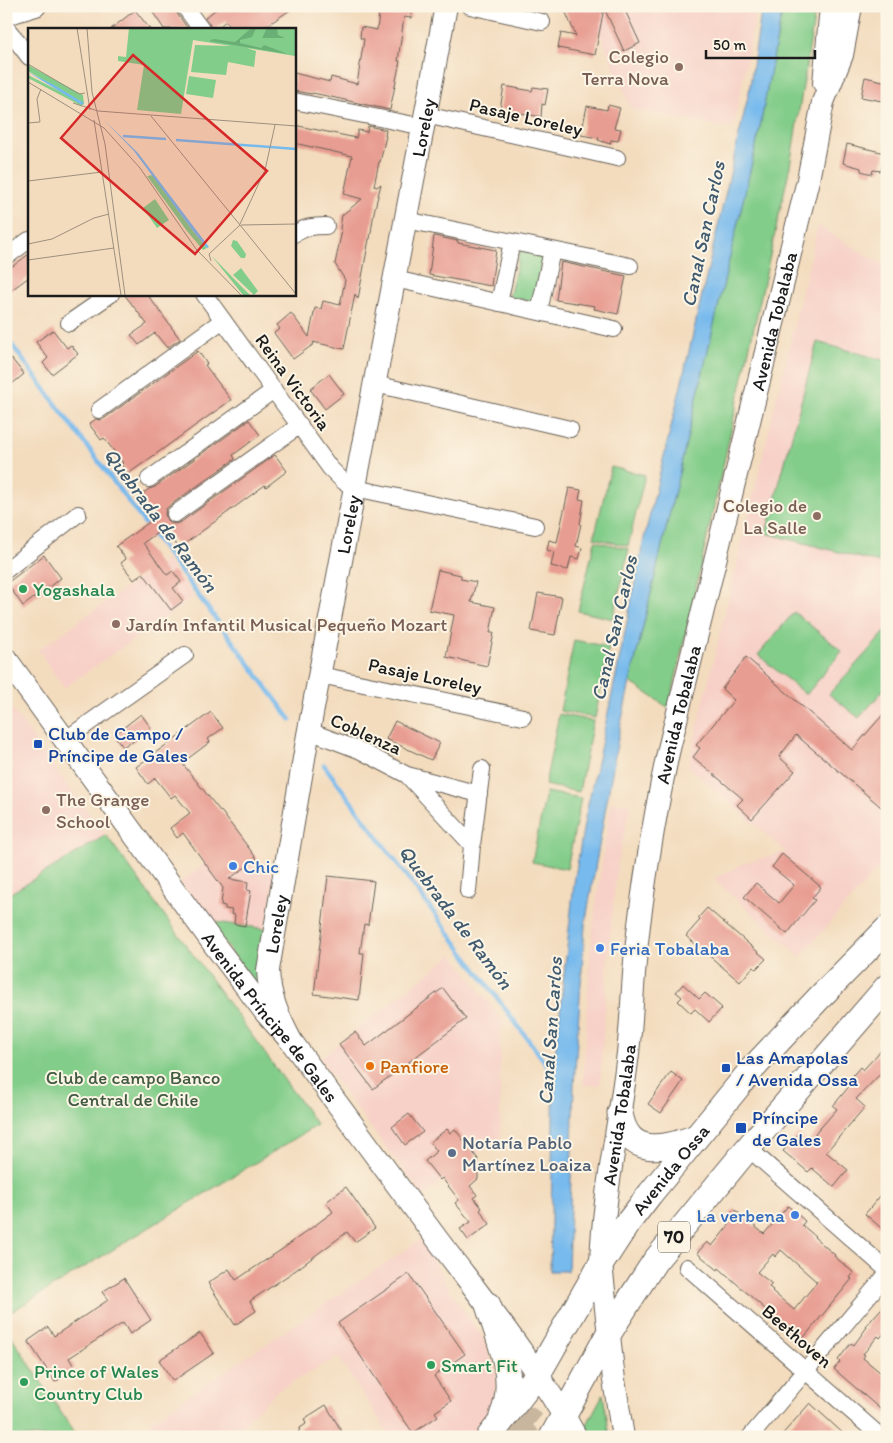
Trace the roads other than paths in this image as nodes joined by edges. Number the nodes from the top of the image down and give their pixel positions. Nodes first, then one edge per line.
1 (36, 6) edge
2 (184, 6) edge
3 (446, 6) edge
4 (470, 6) edge
5 (831, 6) edge
6 (851, 6) edge
7 (6, 15) edge
8 (542, 22) dead end
9 (6, 26) edge
10 (200, 28) edge
11 (28, 56) edge
12 (295, 101) edge
13 (823, 102) junction
14 (425, 121) junction
15 (616, 158) dead end
16 (406, 220) junction
17 (326, 226) dead end
18 (295, 233) edge
19 (28, 241) edge
20 (512, 242) junction
21 (552, 250) junction
22 (10, 254) dead end
23 (630, 266) dead end
24 (395, 279) junction
25 (110, 295) edge
26 (207, 295) edge
27 (499, 303) junction
28 (540, 312) junction
29 (223, 320) junction
30 (69, 324) dead end
31 (614, 329) dead end
32 (375, 384) junction
33 (274, 390) junction
34 (99, 410) dead end
35 (300, 425) junction
36 (570, 429) dead end
37 (149, 479) dead end
38 (355, 488) junction
39 (78, 514) dead end
40 (175, 514) dead end
41 (535, 526) dead end
42 (6, 570) edge
43 (186, 655) dead end
44 (6, 659) edge
45 (320, 675) junction
46 (523, 717) dead end
47 (66, 740) junction
48 (307, 740) junction
49 (482, 769) dead end
50 (407, 774) junction
51 (478, 794) junction
52 (472, 845) junction
53 (468, 891) dead end
54 (887, 929) edge
55 (883, 998) edge
56 (291, 1041) junction
57 (620, 1112) junction
58 (696, 1137) junction
59 (748, 1148) junction
60 (601, 1264) junction
61 (687, 1267) dead end
62 (887, 1270) edge
63 (887, 1274) edge
64 (488, 1305) junction
65 (609, 1333) junction
66 (806, 1370) junction
67 (538, 1374) junction
68 (564, 1430) edge
69 (493, 1433) edge
70 (623, 1437) edge
71 (750, 1437) edge
72 (882, 1437) edge

1 - 7 street
2 - 10 street
3 - 14 main road, Loreley
4 - 8 street
5 - 13 main road
6 - 13 main road, Avenida Tobalaba
9 - 11 street
12 - 14 street, Pasaje Loreley
13 - 57 main road, Avenida Tobalaba
14 - 15 street, Pasaje Loreley
14 - 16 main road, Loreley
16 - 20 street
16 - 24 main road, Loreley
17 - 18 street
19 - 22 street
20 - 21 street
20 - 27 street
21 - 23 street
21 - 28 street
24 - 27 street
24 - 32 main road, Loreley
25 - 30 street
26 - 29 street, Reina Victoria
27 - 28 street
28 - 31 street
29 - 33 street, Reina Victoria
29 - 34 street
32 - 36 street
32 - 38 main road, Loreley
33 - 35 street, Reina Victoria
33 - 37 street
35 - 38 street, Reina Victoria
35 - 40 street
38 - 41 street
38 - 45 main road, Loreley
39 - 42 street
43 - 47 street
44 - 47 main road, Avenida Príncipe de Gales
45 - 46 street, Pasaje Loreley
45 - 48 main road, Loreley
47 - 56 main road, Avenida Príncipe de Gales
48 - 50 street, Coblenza
48 - 56 main road, Loreley
49 - 51 street
50 - 51 street, Coblenza
50 - 52 street, Coblenza
51 - 52 street
52 - 53 street
54 - 58 main road, Avenida Ossa / 70
55 - 59 main road, 70
56 - 64 main road, Avenida Príncipe de Gales
57 - 58 main road
57 - 60 main road, Avenida Tobalaba
58 - 60 main road, Avenida Ossa / 70
59 - 62 street
59 - 65 main road, 70
60 - 65 main road, Avenida Tobalaba
60 - 67 main road, Avenida Ossa / 70
61 - 66 street, Beethoven
63 - 66 street
64 - 67 main road, Avenida Príncipe de Gales
64 - 69 main road
65 - 68 main road, 70
65 - 70 main road, Avenida Tobalaba
66 - 71 street
66 - 72 street, Beethoven
67 - 68 main road
67 - 69 main road, Avenida Ossa / 70

